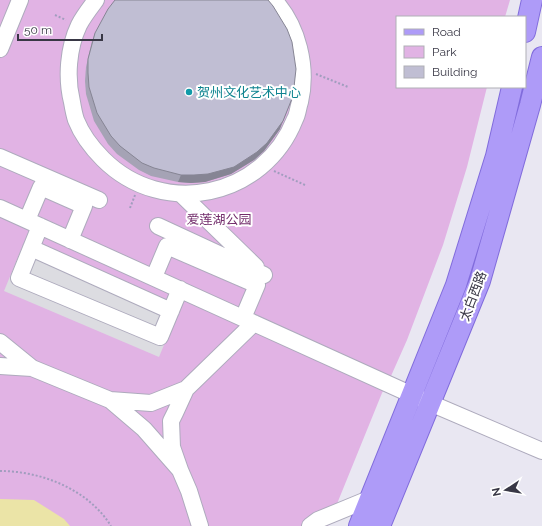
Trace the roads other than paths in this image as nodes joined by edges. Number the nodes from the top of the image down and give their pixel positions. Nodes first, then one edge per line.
1 (20, 0) edge
2 (96, 0) edge
3 (274, 0) edge
4 (532, 0) edge
5 (526, 27) edge
6 (0, 49) edge
7 (542, 57) edge
8 (512, 88) edge
9 (0, 157) edge
10 (181, 194) junction
11 (99, 200) dead end
12 (0, 208) edge
13 (34, 223) junction
14 (158, 226) dead end
15 (70, 240) junction
16 (32, 248) junction
17 (112, 258) junction
18 (154, 277) junction
19 (259, 279) junction
20 (102, 280) junction
21 (180, 289) junction
22 (171, 311) junction
23 (248, 320) junction
24 (0, 342) edge
25 (0, 366) edge
26 (32, 368) junction
27 (186, 389) junction
28 (412, 394) junction
29 (110, 400) junction
30 (151, 403) junction
31 (430, 403) junction
32 (171, 421) junction
33 (144, 429) junction
34 (542, 451) edge
35 (180, 470) junction
36 (369, 499) junction
37 (200, 526) edge
38 (310, 526) edge
39 (358, 526) edge
40 (380, 526) edge

1 - 6 street
2 - 10 street
3 - 10 street
4 - 5 main road
7 - 31 main road, 太白西路
8 - 28 main road, 太白西路
9 - 11 street
10 - 19 street
12 - 13 street
13 - 15 street
13 - 15 street
13 - 16 street
14 - 19 street
15 - 17 street
16 - 20 street
16 - 22 street
17 - 18 street
17 - 20 street
18 - 19 street
18 - 21 street
19 - 23 street
20 - 22 street
21 - 22 street
21 - 23 street
23 - 27 street
23 - 28 street
24 - 26 street
25 - 26 street
26 - 29 street
27 - 30 street
27 - 32 street
28 - 31 street
28 - 36 main road, 太白西路
29 - 30 street
29 - 33 street
30 - 32 street
30 - 33 street
31 - 34 street
31 - 40 main road, 太白西路
32 - 33 street
32 - 35 street
33 - 35 street
35 - 37 street
36 - 38 street
36 - 39 main road, 太白西路

